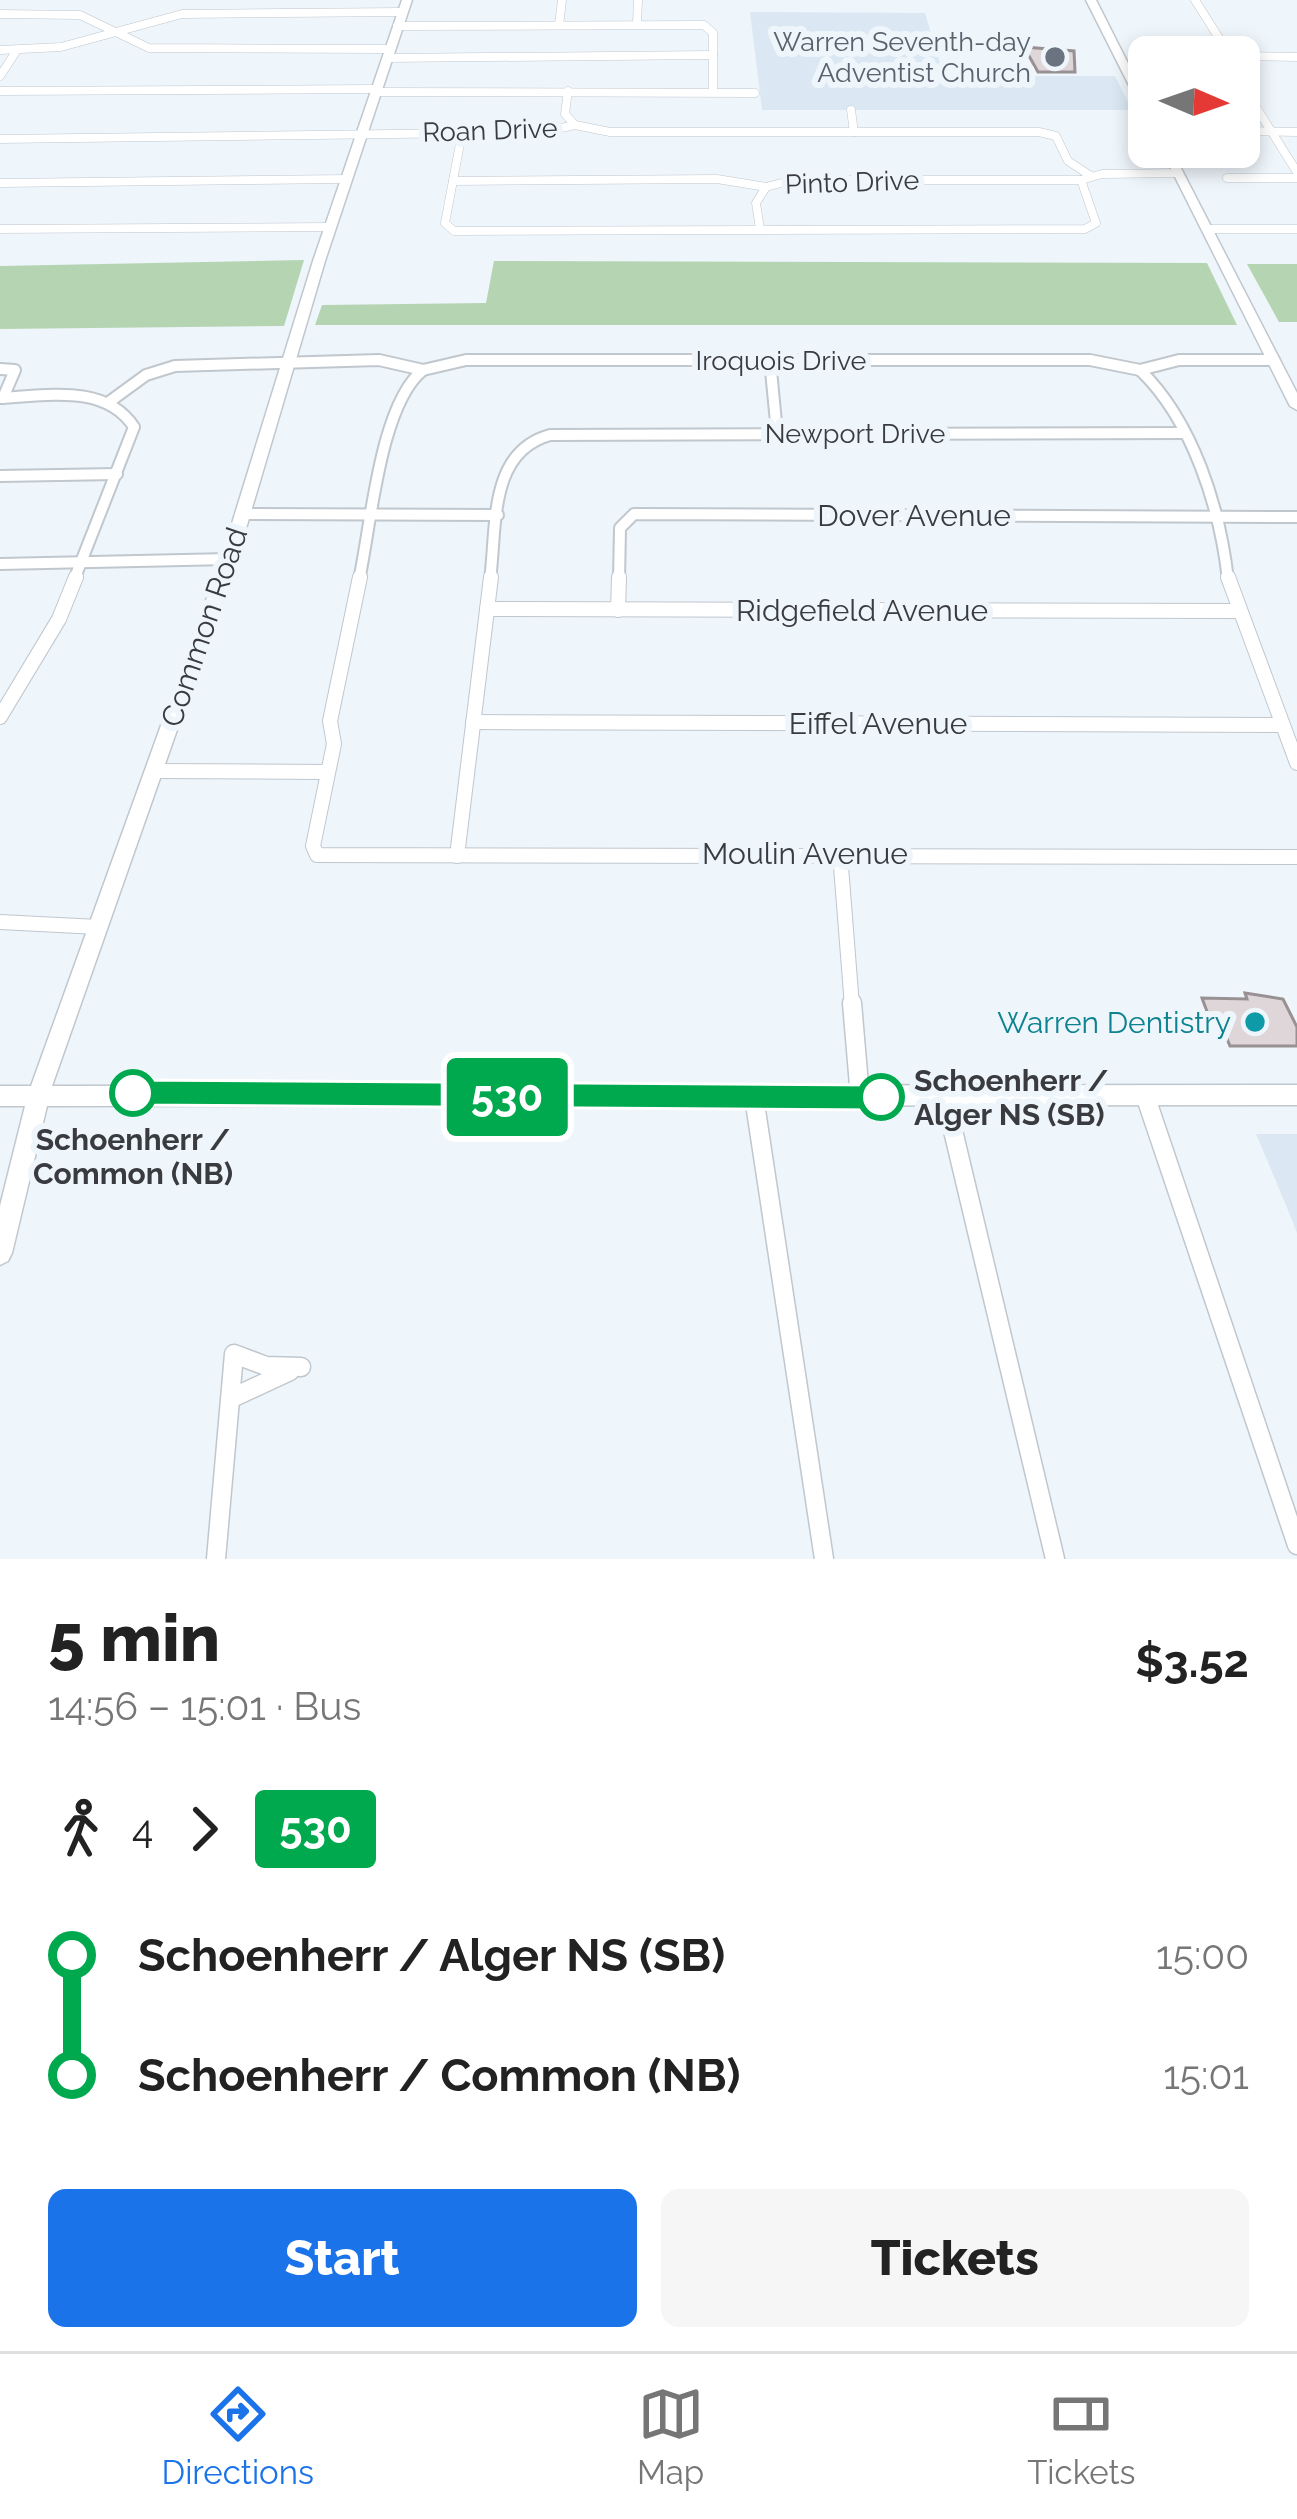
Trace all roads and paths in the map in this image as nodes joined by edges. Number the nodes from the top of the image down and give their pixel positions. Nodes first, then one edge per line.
1 (154, 0) edge
2 (562, 0) edge
3 (638, 0) edge
4 (1090, 0) edge
5 (1195, 0) edge
6 (402, 13) edge
7 (0, 14) edge
8 (162, 17) junction
9 (637, 23) junction
10 (559, 25) junction
11 (111, 30) junction
12 (1218, 36) edge
13 (0, 50) edge
14 (17, 50) junction
15 (388, 54) junction
16 (713, 55) junction
17 (1260, 57) edge
18 (1297, 57) edge
19 (1128, 74) edge
20 (0, 76) edge
21 (0, 91) edge
22 (376, 91) junction
23 (568, 91) junction
24 (713, 92) junction
25 (755, 93) dead end
26 (851, 110) dead end
27 (1260, 114) edge
28 (575, 125) junction
29 (1260, 131) edge
30 (1272, 131) junction
31 (854, 132) junction
32 (1297, 132) edge
33 (362, 133) junction
34 (462, 133) junction
35 (0, 139) edge
36 (1176, 168) edge
37 (1179, 173) junction
38 (1297, 175) edge
39 (1086, 178) junction
40 (1227, 178) dead end
41 (346, 179) junction
42 (453, 181) junction
43 (0, 183) edge
44 (766, 187) junction
45 (330, 227) junction
46 (0, 229) edge
47 (1207, 229) junction
48 (1297, 229) edge
49 (760, 230) junction
50 (770, 360) junction
51 (1274, 360) junction
52 (289, 362) junction
53 (0, 369) edge
54 (424, 370) junction
55 (1140, 370) junction
56 (1292, 387) edge
57 (2, 398) edge
58 (109, 402) junction
59 (1297, 406) edge
60 (777, 433) junction
61 (1184, 434) junction
62 (117, 474) junction
63 (0, 476) edge
64 (244, 514) junction
65 (374, 514) junction
66 (498, 514) junction
67 (1220, 517) junction
68 (1297, 517) edge
69 (229, 559) junction
70 (82, 563) junction
71 (0, 565) edge
72 (487, 609) junction
73 (618, 610) junction
74 (1236, 611) junction
75 (0, 717) edge
76 (473, 722) junction
77 (1282, 725) junction
78 (1297, 763) edge
79 (154, 771) junction
80 (328, 772) junction
81 (840, 854) junction
82 (457, 856) junction
83 (1297, 856) edge
84 (0, 922) edge
85 (98, 927) junction
86 (39, 1093) junction
87 (1297, 1095) edge
88 (0, 1096) edge
89 (754, 1097) junction
90 (860, 1097) junction
91 (945, 1097) junction
92 (1146, 1098) junction
93 (0, 1253) edge
94 (234, 1397) junction
95 (1297, 1545) edge
96 (216, 1559) edge
97 (824, 1559) edge
98 (1055, 1559) edge

1 - 8 street
2 - 10 street
3 - 9 street
4 - 19 main road
5 - 12 street
6 - 8 street
6 - 10 street
6 - 15 main road, Common Road
7 - 11 street
8 - 11 street
9 - 10 street
9 - 16 street
11 - 14 street
11 - 15 street
13 - 14 street
14 - 20 street
15 - 16 street
15 - 22 main road, Common Road
16 - 24 street
17 - 18 street
21 - 22 street
22 - 23 street
22 - 33 main road, Common Road
23 - 24 street
23 - 28 street
24 - 25 street
26 - 31 street
27 - 30 street
28 - 31 street, Roan Drive
28 - 34 street, Roan Drive
29 - 30 street
30 - 32 street
30 - 38 street
31 - 39 street, Roan Drive
33 - 34 street, Roan Drive
33 - 35 street, Roan Drive
33 - 41 main road, Common Road
34 - 42 street
36 - 37 main road
37 - 39 street, Pinto Drive
37 - 47 main road
38 - 40 street
39 - 44 street, Pinto Drive
39 - 49 street
41 - 43 street
41 - 45 main road, Common Road
42 - 44 street, Pinto Drive
42 - 49 street
44 - 49 street
45 - 46 street
45 - 52 main road, Common Road
47 - 48 street
47 - 51 main road
50 - 54 street, Iroquois Drive
50 - 55 street, Iroquois Drive
50 - 60 street
51 - 55 street, Iroquois Drive
51 - 56 main road
52 - 54 street, Iroquois Drive
52 - 58 street
52 - 64 main road, Common Road
53 - 57 street
54 - 65 street
55 - 61 street
56 - 59 main road
57 - 58 street
58 - 62 street
60 - 61 street, Newport Drive
60 - 66 street, Newport Drive
61 - 67 street
62 - 63 street
62 - 70 street
64 - 65 street
64 - 69 main road, Common Road
65 - 66 street
65 - 80 street
66 - 72 street
67 - 68 street, Dover Avenue
67 - 73 street, Dover Avenue
67 - 74 street
69 - 70 street
69 - 79 main road, Common Road
70 - 71 street
70 - 75 street
72 - 73 street, Ridgefield Avenue
72 - 76 street
73 - 74 street, Ridgefield Avenue
74 - 77 street
76 - 77 street, Eiffel Avenue
76 - 82 street
77 - 78 street
79 - 80 street
79 - 85 main road, Common Road
80 - 82 street, Moulin Avenue
81 - 82 street, Moulin Avenue
81 - 83 street, Moulin Avenue
81 - 90 street
84 - 85 street
85 - 86 main road, Common Road
86 - 88 main road
86 - 89 main road
86 - 93 main road, Common Road
87 - 92 main road
89 - 90 main road
89 - 97 street
90 - 91 main road
91 - 92 main road
91 - 98 street
92 - 95 street
94 - 94 street
94 - 96 street

